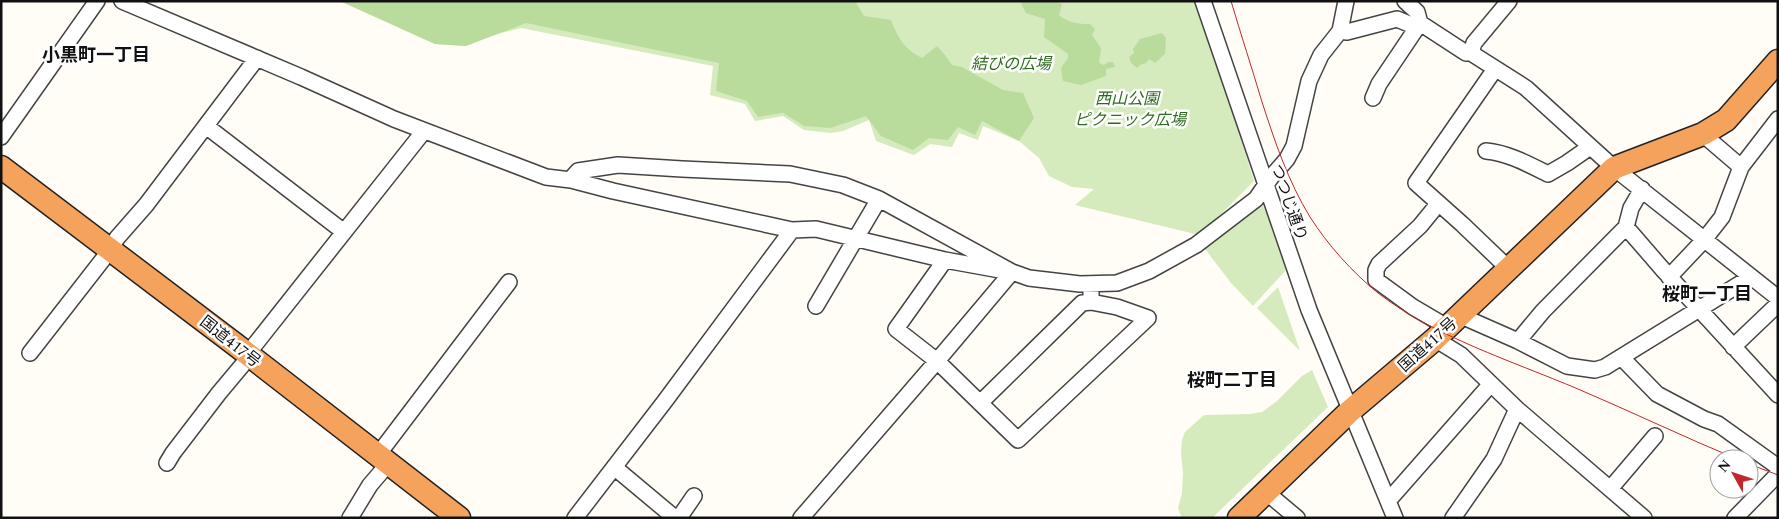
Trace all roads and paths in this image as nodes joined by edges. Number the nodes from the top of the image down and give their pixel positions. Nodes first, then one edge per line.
1 (97, 1) edge
2 (122, 1) edge
3 (1203, 1) edge
4 (1346, 1) edge
5 (1405, 1) edge
6 (1509, 1) edge
7 (1420, 23) junction
8 (1340, 31) junction
9 (1471, 53) junction
10 (257, 58) junction
11 (1778, 61) edge
12 (1778, 68) edge
13 (1495, 69) junction
14 (1373, 98) dead end
15 (1778, 119) edge
16 (206, 126) junction
17 (424, 131) junction
18 (1, 137) edge
19 (1706, 137) junction
20 (1590, 147) junction
21 (1486, 151) dead end
22 (1741, 166) junction
23 (1, 167) edge
24 (1614, 168) junction
25 (570, 180) junction
26 (1266, 186) junction
27 (1642, 189) junction
28 (878, 199) junction
29 (1438, 204) junction
30 (1626, 227) junction
31 (792, 230) junction
32 (344, 232) junction
33 (855, 239) junction
34 (1704, 240) junction
35 (111, 249) junction
36 (945, 260) junction
37 (1508, 268) junction
38 (1012, 272) junction
39 (1669, 277) junction
40 (1751, 277) junction
41 (509, 282) dead end
42 (1091, 283) junction
43 (1778, 298) edge
44 (1090, 302) junction
45 (1778, 304) edge
46 (816, 306) dead end
47 (1699, 308) junction
48 (1447, 327) junction
49 (1518, 341) junction
50 (1733, 348) junction
51 (30, 354) dead end
52 (250, 356) junction
53 (1621, 357) junction
54 (937, 361) junction
55 (1490, 385) junction
56 (1778, 394) edge
57 (980, 403) junction
58 (1517, 409) junction
59 (1350, 411) junction
60 (1655, 436) dead end
61 (382, 460) junction
62 (167, 463) dead end
63 (614, 467) junction
64 (1778, 467) edge
65 (1775, 481) edge
66 (1610, 489) junction
67 (1266, 492) junction
68 (694, 496) dead end
69 (1388, 501) junction
70 (350, 518) edge
71 (459, 518) edge
72 (575, 518) edge
73 (675, 518) edge
74 (679, 518) edge
75 (801, 518) edge
76 (1239, 518) edge
77 (1297, 518) edge
78 (1395, 518) edge
79 (1453, 518) edge
80 (1644, 518) edge
81 (1735, 518) edge

1 - 18 street
2 - 10 street
3 - 26 street, つつじ通り
4 - 8 street
5 - 7 street
6 - 9 street
7 - 8 street
7 - 9 street
7 - 14 street
8 - 26 street
9 - 13 street
10 - 16 street
10 - 17 street
11 - 24 highway, 国道417号
12 - 19 highway, 国道417号
13 - 20 street
13 - 29 street
15 - 22 street
16 - 32 street
16 - 35 street
17 - 25 street
17 - 32 street
19 - 22 street
19 - 24 highway, 国道417号
20 - 21 street
20 - 24 street
22 - 34 street
23 - 35 highway, 国道417号
24 - 27 street
24 - 37 highway, 国道417号
25 - 28 street
25 - 31 street
26 - 42 street
26 - 59 street, つつじ通り
27 - 30 street
27 - 34 street
28 - 33 street
28 - 38 street
29 - 37 street
29 - 48 street
30 - 39 street
30 - 49 street
31 - 33 street
31 - 63 street
32 - 52 street
33 - 36 street
33 - 46 street
34 - 39 street
34 - 40 street
35 - 51 street
35 - 52 highway, 国道417号
36 - 38 street
36 - 54 street
37 - 48 highway, 国道417号
38 - 42 street
38 - 54 street
39 - 47 street
40 - 43 street
40 - 47 street
41 - 61 street
42 - 44 street
44 - 57 street
44 - 57 street
45 - 50 street
47 - 50 street
47 - 53 street
48 - 49 street
48 - 55 street
48 - 59 highway, 国道417号
49 - 53 street
50 - 56 street
52 - 61 highway, 国道417号
52 - 62 street
53 - 64 street
54 - 57 street
54 - 75 street
55 - 58 street
55 - 69 street
58 - 66 street
58 - 79 street
59 - 67 highway, 国道417号
59 - 69 street, つつじ通り
60 - 66 street
61 - 70 street
61 - 71 highway, 国道417号
63 - 72 street
63 - 73 street
65 - 81 street
66 - 80 street
67 - 76 highway, 国道417号
67 - 77 street
68 - 74 street
69 - 78 street, つつじ通り

